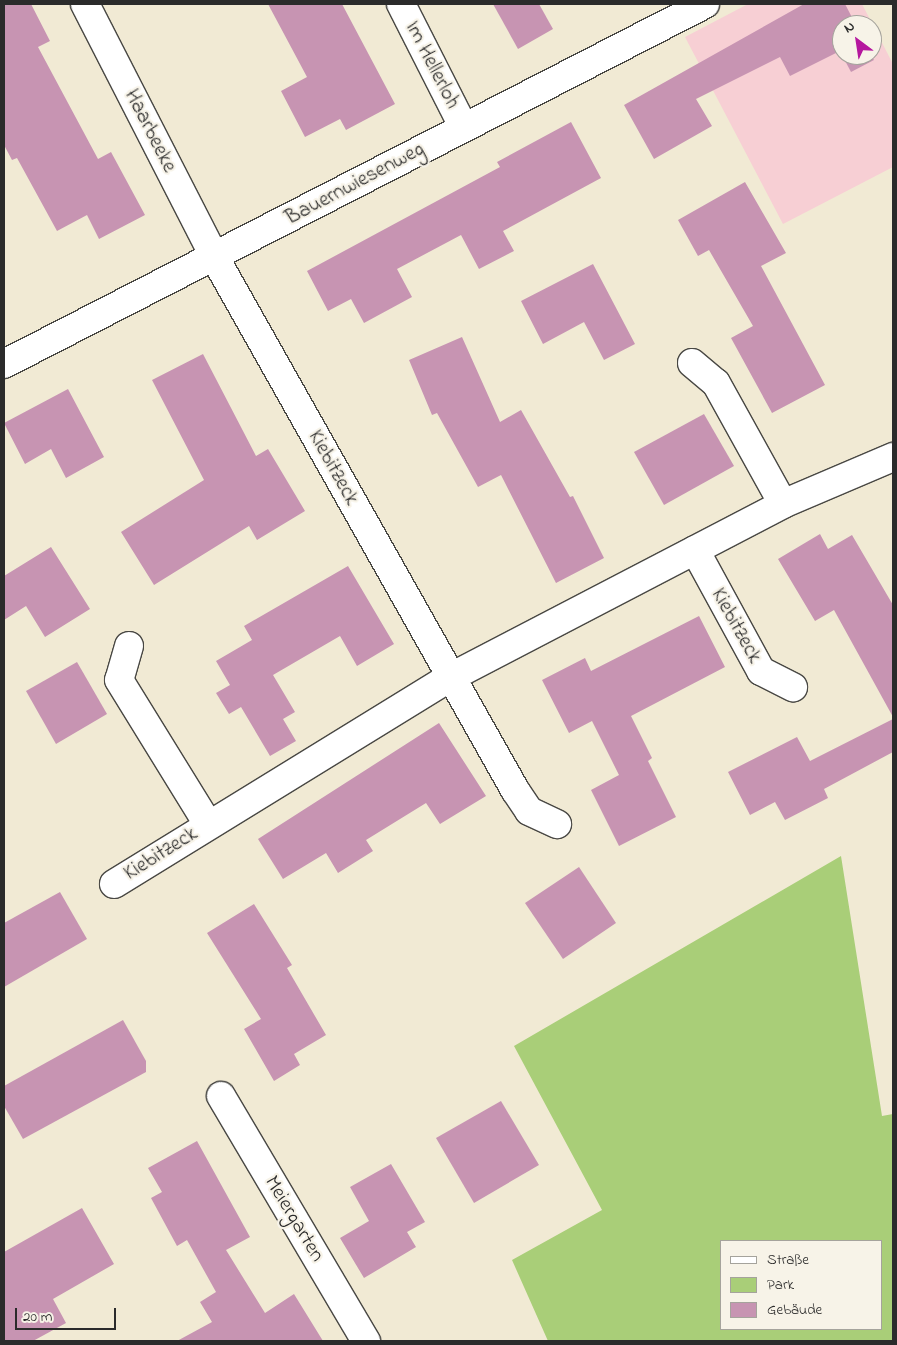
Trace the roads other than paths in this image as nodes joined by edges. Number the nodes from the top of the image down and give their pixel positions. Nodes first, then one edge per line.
1 (85, 4) edge
2 (402, 4) edge
3 (705, 4) edge
4 (463, 126) junction
5 (215, 258) junction
6 (692, 363) dead end
7 (4, 364) edge
8 (893, 457) edge
9 (783, 504) junction
10 (695, 550) junction
11 (129, 646) dead end
12 (451, 677) junction
13 (793, 687) dead end
14 (208, 824) junction
15 (557, 824) dead end
16 (114, 884) dead end
17 (221, 1096) dead end
18 (366, 1341) edge

1 - 5 street, Haarbeeke
2 - 4 street, Im Hellerloh
3 - 4 street, Bauernwiesenweg
4 - 5 street, Bauernwiesenweg
5 - 7 street, Bauernwiesenweg
5 - 12 street, Kiebitzeck
6 - 9 street
8 - 9 street, Kiebitzeck
9 - 10 street, Kiebitzeck
10 - 12 street, Kiebitzeck
10 - 13 street, Kiebitzeck
11 - 14 street, Kiebitzeck
12 - 14 street, Kiebitzeck
12 - 15 street, Kiebitzeck
14 - 16 street, Kiebitzeck
17 - 18 street, Meiergarten

